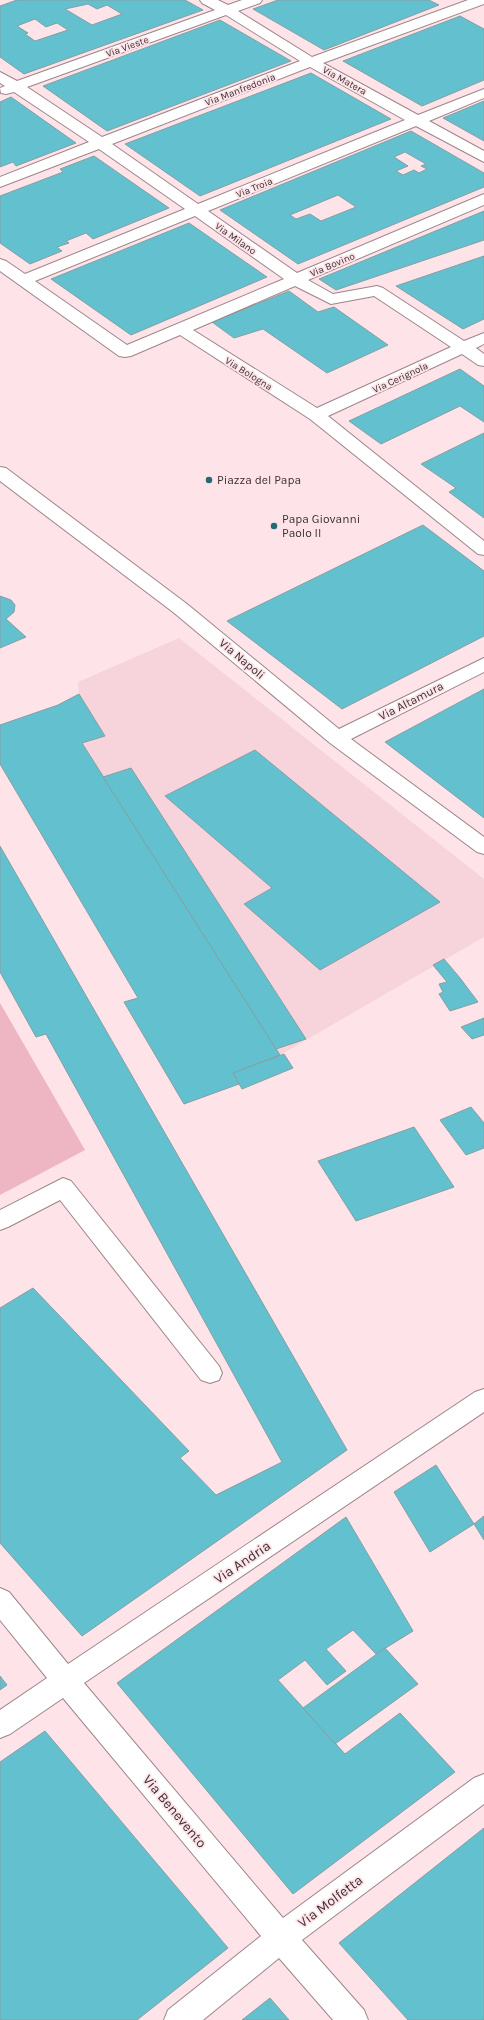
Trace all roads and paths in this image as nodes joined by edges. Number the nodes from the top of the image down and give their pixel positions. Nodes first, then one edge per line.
1 (208, 0) edge
2 (255, 0) edge
3 (471, 1) edge
4 (227, 10) junction
5 (484, 12) edge
6 (311, 62) junction
7 (0, 76) edge
8 (16, 86) junction
9 (0, 92) edge
10 (484, 93) edge
11 (419, 120) junction
12 (99, 142) junction
13 (484, 158) edge
14 (0, 182) edge
15 (484, 199) edge
16 (196, 210) junction
17 (0, 264) edge
18 (24, 280) junction
19 (296, 280) junction
20 (181, 329) junction
21 (484, 338) edge
22 (465, 347) junction
23 (484, 361) edge
24 (316, 415) junction
25 (0, 472) edge
26 (484, 550) edge
27 (484, 664) edge
28 (337, 738) junction
29 (484, 847) edge
30 (0, 1221) edge
31 (210, 1374) dead end
32 (484, 1399) edge
33 (0, 1600) edge
34 (65, 1680) junction
35 (0, 1725) edge
36 (484, 1787) edge
37 (281, 1938) junction
38 (179, 2020) edge
39 (353, 2020) edge

1 - 4 street, Via Matera
2 - 4 street, Via Vieste
3 - 5 street
3 - 6 street, Via Manfredonia
4 - 6 street, Via Matera
4 - 8 street, Via Vieste
6 - 11 street, Via Matera
6 - 12 street, Via Manfredonia
7 - 8 street, Via Milano
8 - 9 street, Via Vieste
8 - 12 street, Via Milano
10 - 11 street, Via Troia
11 - 13 street, Via Matera
11 - 16 street, Via Troia
12 - 14 street, Via Manfredonia
12 - 16 street, Via Milano
15 - 19 street, Via Bovino
16 - 18 street, Via Troia
16 - 19 street, Via Milano
17 - 18 street
18 - 20 street
19 - 20 street, Via Bovino
19 - 22 street, Via Milano
20 - 24 street, Via Bologna
21 - 22 street, Via Cerignola
22 - 23 street, Via Milano
22 - 24 street, Via Cerignola
24 - 26 street, Via Bologna
25 - 28 street, Via Napoli
27 - 28 street, Via Altamura
28 - 29 street, Via Napoli
30 - 31 street
32 - 34 street, Via Andria
33 - 34 street, Via Benevento
34 - 35 street, Via Andria
34 - 37 street, Via Benevento
36 - 37 street, Via Molfetta
37 - 38 street, Via Molfetta
37 - 39 street, Via Benevento

